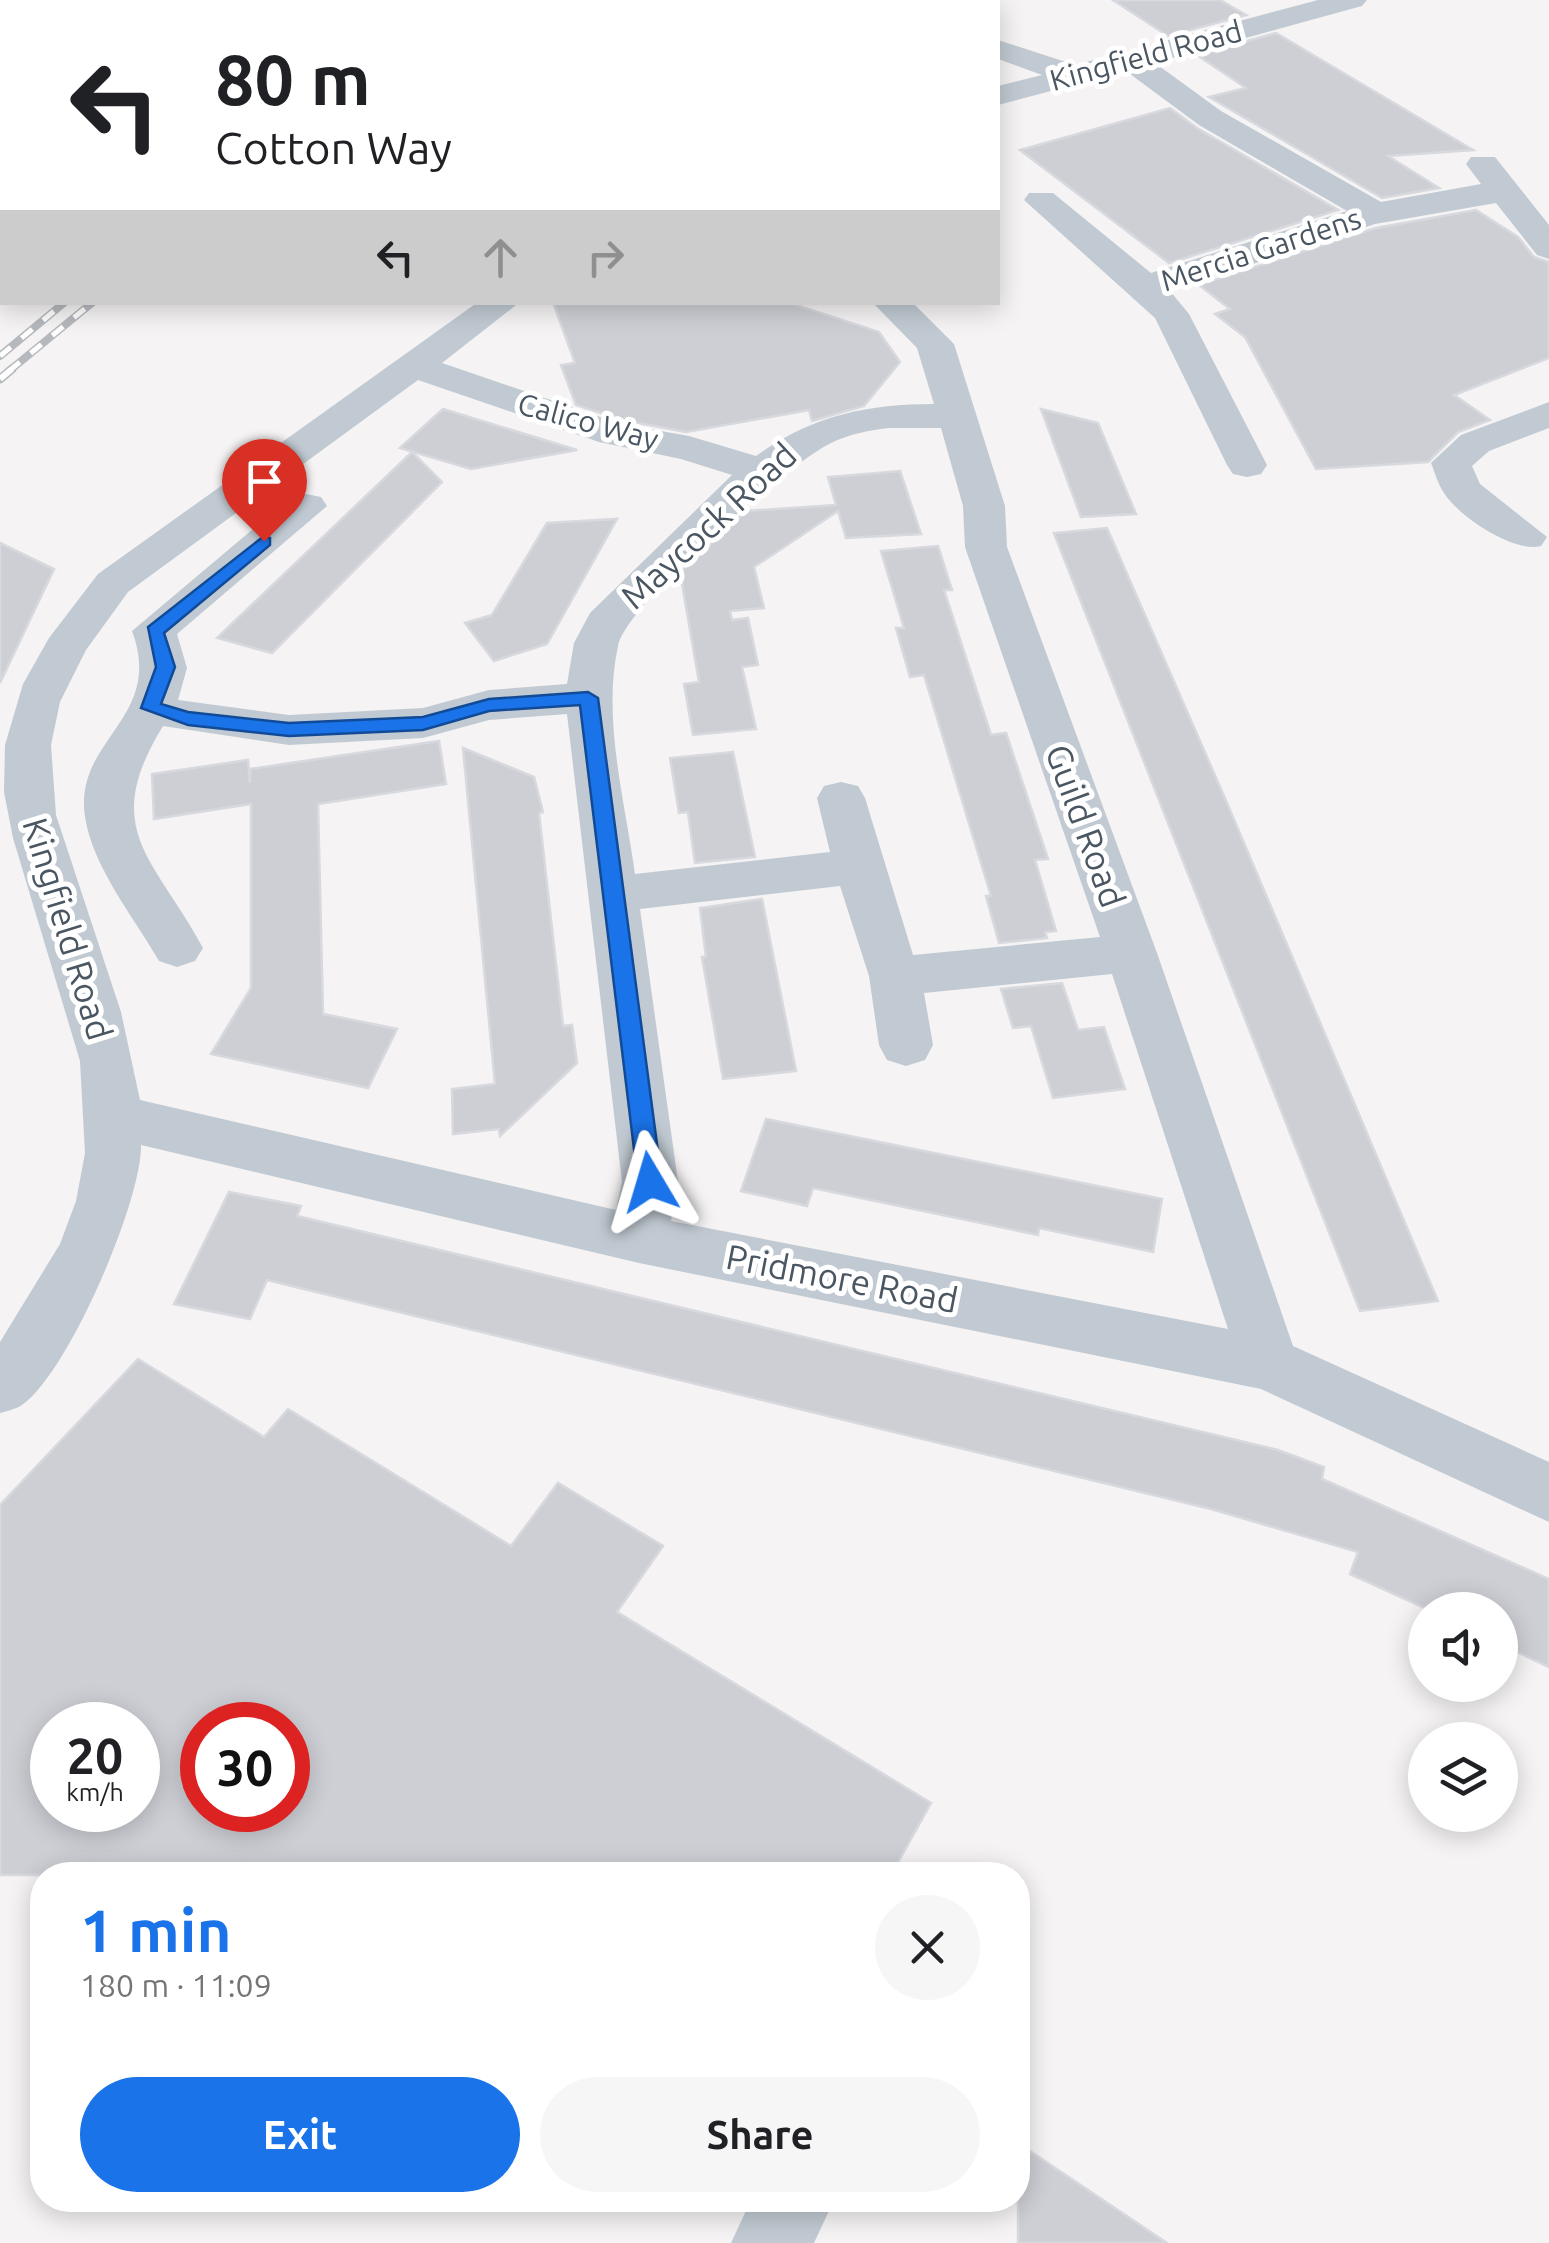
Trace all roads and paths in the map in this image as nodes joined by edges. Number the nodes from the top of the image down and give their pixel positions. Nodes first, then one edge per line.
1 (1352, 0) edge
2 (1000, 50) edge
3 (1131, 60) junction
4 (1073, 76) junction
5 (1000, 95) edge
6 (1480, 159) dead end
7 (1504, 192) junction
8 (1041, 200) dead end
9 (1376, 214) junction
10 (1549, 248) edge
11 (1146, 287) junction
12 (498, 305) edge
13 (893, 305) edge
14 (414, 366) junction
15 (1549, 414) edge
16 (958, 416) junction
17 (1247, 465) dead end
18 (764, 472) junction
19 (306, 506) dead end
20 (1526, 537) dead end
21 (158, 687) junction
22 (588, 698) junction
23 (841, 798) dead end
24 (858, 866) junction
25 (615, 894) junction
26 (177, 948) dead end
27 (1130, 953) junction
28 (894, 976) junction
29 (906, 1045) dead end
30 (116, 1117) junction
31 (639, 1239) junction
32 (1269, 1364) junction
33 (0, 1386) edge
34 (1549, 1493) edge
35 (788, 2212) edge
36 (771, 2243) edge

1 - 3 street, Kingfield Road
2 - 4 street
3 - 4 street, Kingfield Road
3 - 9 street, Mercia Gardens
4 - 5 street, Kingfield Road
6 - 7 street
7 - 9 street, Mercia Gardens
7 - 10 street
8 - 11 street, Mercia Gardens
9 - 11 street, Mercia Gardens
11 - 17 street, Mercia Gardens
12 - 14 street, Kingfield Road
13 - 16 street, Guild Road
14 - 18 street, Calico Way
14 - 30 street, Kingfield Road
15 - 20 street
16 - 18 street, Maycock Road
16 - 27 street, Guild Road
18 - 22 street, Maycock Road
19 - 21 street
21 - 22 street
21 - 26 street
22 - 25 street, Maycock Road
23 - 24 street
24 - 25 street
24 - 28 street
25 - 31 street, Maycock Road
27 - 28 street
27 - 32 street, Guild Road
28 - 29 street
30 - 31 street, Pridmore Road
30 - 33 street, Kingfield Road
31 - 32 street, Pridmore Road
32 - 34 street, Pridmore Road
35 - 36 street

